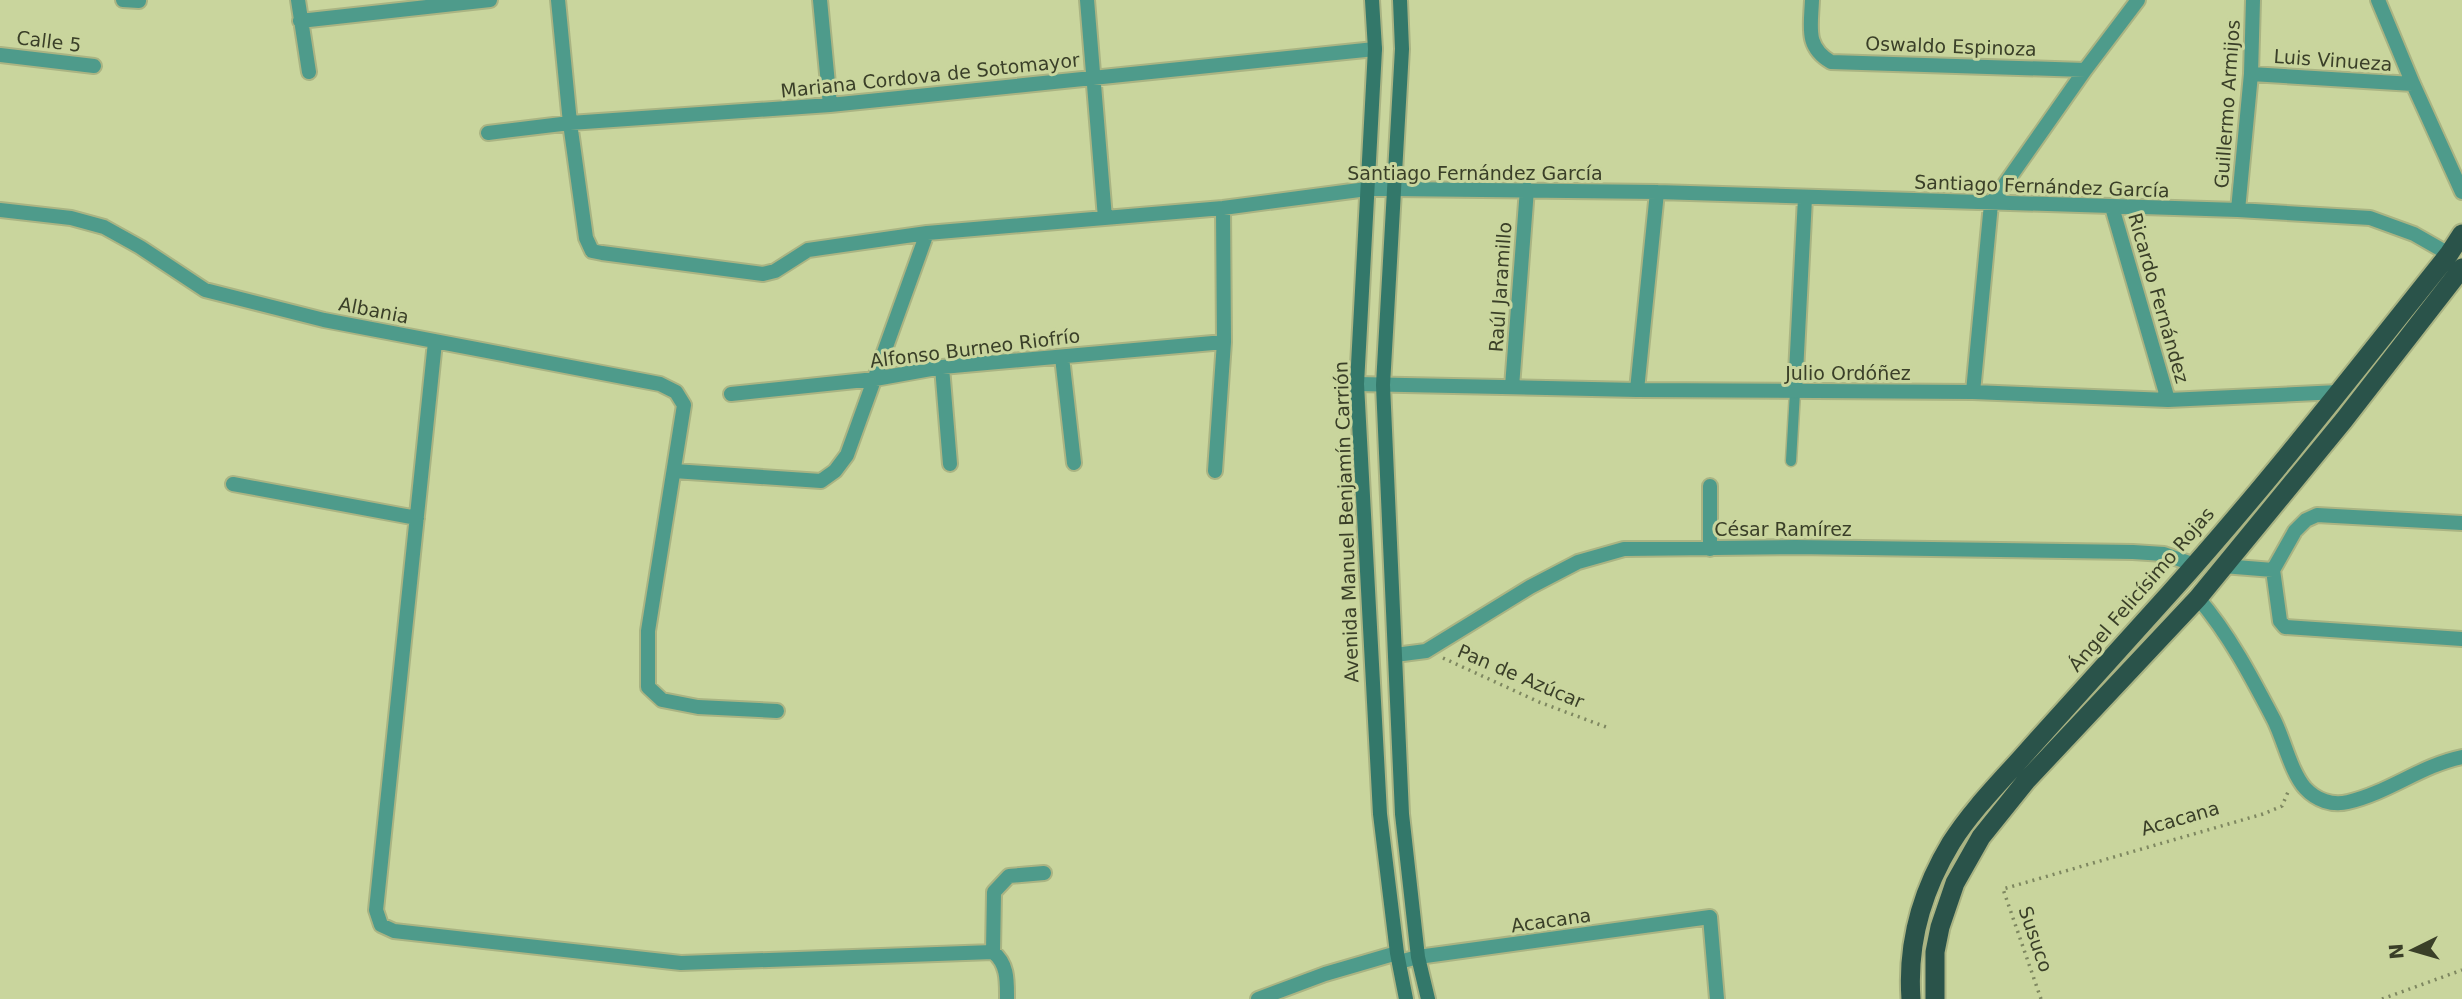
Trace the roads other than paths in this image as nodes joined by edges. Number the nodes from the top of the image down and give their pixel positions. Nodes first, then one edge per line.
1 (123, 0) edge
2 (298, 0) edge
3 (490, 0) edge
4 (558, 0) edge
5 (820, 0) edge
6 (1087, 0) edge
7 (1372, 0) edge
8 (1400, 0) edge
9 (1812, 0) edge
10 (2138, 0) edge
11 (2253, 0) edge
12 (2378, 0) edge
13 (139, 1) edge
14 (426, 4) edge
15 (300, 21) junction
16 (1375, 49) junction
17 (0, 55) edge
18 (94, 66) dead end
19 (2085, 70) junction
20 (309, 72) dead end
21 (2251, 74) junction
22 (1093, 78) junction
23 (2413, 84) junction
24 (830, 105) junction
25 (570, 123) junction
26 (488, 133) dead end
27 (1367, 189) junction
28 (1394, 189) junction
29 (1527, 190) junction
30 (1657, 192) junction
31 (2462, 192) edge
32 (1805, 198) junction
33 (1991, 204) junction
34 (2112, 207) junction
35 (1223, 208) junction
36 (0, 211) edge
37 (2238, 211) junction
38 (1105, 218) junction
39 (927, 233) junction
40 (2462, 234) edge
41 (2455, 261) edge
42 (435, 342) junction
43 (1224, 342) junction
44 (1062, 357) junction
45 (942, 367) junction
46 (875, 379) junction
47 (1357, 384) junction
48 (1383, 385) junction
49 (1512, 387) junction
50 (1637, 390) junction
51 (1795, 392) junction
52 (1973, 392) junction
53 (2339, 392) junction
54 (731, 394) dead end
55 (2168, 400) junction
56 (1791, 461) dead end
57 (1074, 463) dead end
58 (950, 464) dead end
59 (674, 471) junction
60 (1215, 471) dead end
61 (233, 484) dead end
62 (1710, 486) dead end
63 (417, 518) junction
64 (2462, 523) edge
65 (1710, 549) junction
66 (2195, 565) junction
67 (2223, 566) junction
68 (2273, 570) junction
69 (2198, 598) junction
70 (2462, 639) edge
71 (1395, 655) junction
72 (777, 711) dead end
73 (2462, 757) edge
74 (1044, 873) dead end
75 (993, 951) junction
76 (1398, 957) junction
77 (1418, 957) junction
78 (1007, 999) edge
79 (1258, 999) edge
80 (1406, 999) edge
81 (1428, 999) edge
82 (1717, 999) edge
83 (1911, 999) edge
84 (1935, 999) edge

1 - 13 street
2 - 15 street
3 - 14 street
4 - 25 street
5 - 24 street
6 - 22 street
7 - 16 main road, Avenida Manuel Benjamín Carrión
8 - 28 main road
9 - 19 street, Oswaldo Espinoza
10 - 19 street
11 - 21 street, Guillermo Armijos
12 - 23 street
14 - 15 street
15 - 20 street
16 - 22 street, Mariana Cordova de Sotomayor
16 - 27 main road, Avenida Manuel Benjamín Carrión
17 - 18 street, Calle 5
19 - 33 street
21 - 23 street, Luis Vinueza
21 - 37 street, Guillermo Armijos
22 - 24 street, Mariana Cordova de Sotomayor
22 - 38 street
23 - 31 street
24 - 25 street, Mariana Cordova de Sotomayor
25 - 26 street, Mariana Cordova de Sotomayor
25 - 39 street, Santiago Fernández García
27 - 28 street, Santiago Fernández García
27 - 35 street, Santiago Fernández García
27 - 47 main road, Avenida Manuel Benjamín Carrión
28 - 29 street, Santiago Fernández García
28 - 48 main road
29 - 30 street, Santiago Fernández García
29 - 49 street, Raúl Jaramillo
30 - 32 street, Santiago Fernández García
30 - 50 street
32 - 33 street, Santiago Fernández García
32 - 51 street
33 - 34 street, Santiago Fernández García
33 - 52 street
34 - 37 street, Santiago Fernández García
34 - 55 street, Ricardo Fernández
35 - 38 street, Santiago Fernández García
35 - 43 street
36 - 42 street, Albania
37 - 41 street, Santiago Fernández García
38 - 39 street, Santiago Fernández García
39 - 46 street
40 - 41 highway, Ángel Felicísimo Rojas
41 - 53 highway, Ángel Felicísimo Rojas
41 - 67 highway, Ángel Felicísimo Rojas
42 - 59 street, Albania
42 - 63 street
43 - 44 street, Alfonso Burneo Riofrío
43 - 60 street
44 - 45 street, Alfonso Burneo Riofrío
44 - 57 street
45 - 46 street, Alfonso Burneo Riofrío
45 - 58 street
46 - 54 street, Alfonso Burneo Riofrío
46 - 59 street
47 - 48 street, Julio Ordóñez
47 - 76 main road, Avenida Manuel Benjamín Carrión
48 - 49 street, Julio Ordóñez
48 - 71 main road
49 - 50 street, Julio Ordóñez
50 - 51 street, Julio Ordóñez
51 - 52 street, Julio Ordóñez
51 - 56 lane
52 - 55 street, Julio Ordóñez
53 - 55 street, Julio Ordóñez
53 - 66 highway, Ángel Felicísimo Rojas
59 - 72 street, Albania
61 - 63 street
62 - 65 street
63 - 75 street
64 - 68 street
65 - 66 street, César Ramírez
65 - 71 street, César Ramírez
66 - 83 highway, Ángel Felicísimo Rojas
67 - 68 street
67 - 69 highway, Ángel Felicísimo Rojas
68 - 70 street
69 - 73 street
69 - 84 highway, Ángel Felicísimo Rojas
71 - 77 main road
74 - 75 street
75 - 78 street
76 - 77 street, Acacana
76 - 79 street, Acacana
76 - 80 main road, Avenida Manuel Benjamín Carrión
77 - 81 main road
77 - 82 street, Acacana

